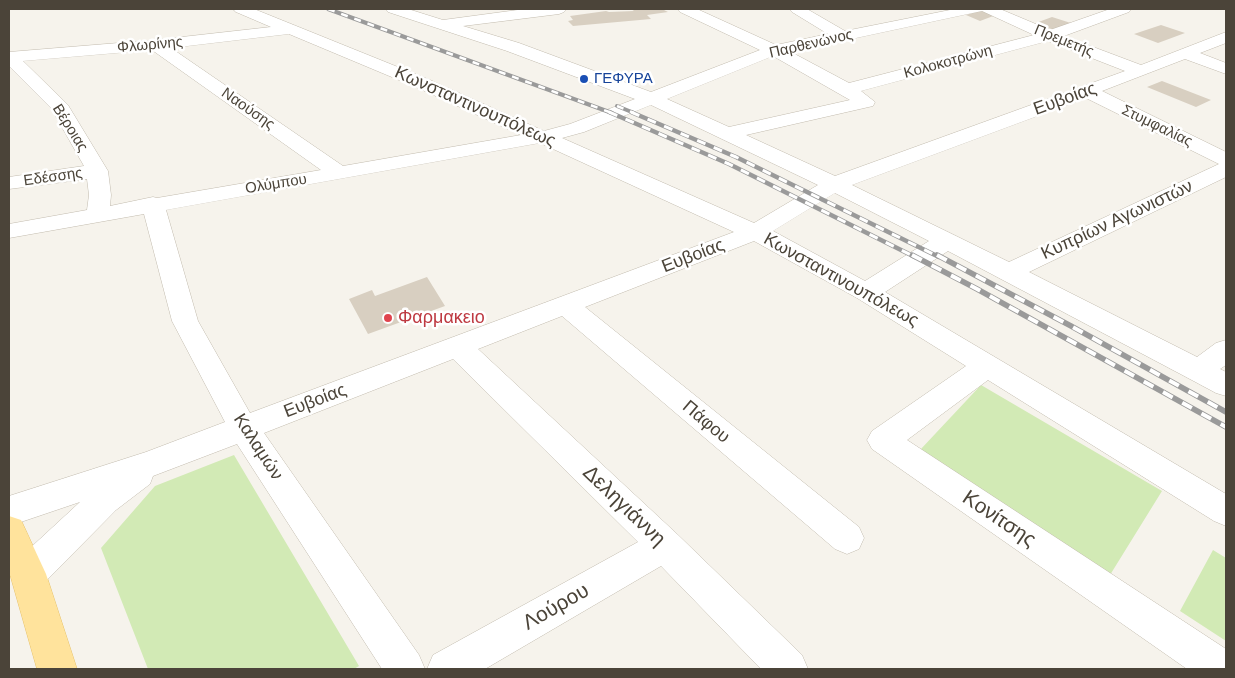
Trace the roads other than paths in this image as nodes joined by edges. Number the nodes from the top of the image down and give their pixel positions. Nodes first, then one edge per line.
1 (241, 9) edge
2 (393, 9) edge
3 (559, 9) edge
4 (685, 9) edge
5 (797, 9) edge
6 (976, 9) edge
7 (988, 9) edge
8 (1124, 9) edge
9 (441, 24) junction
10 (292, 29) junction
11 (842, 36) junction
12 (1050, 36) junction
13 (1226, 37) edge
14 (155, 45) junction
15 (774, 50) junction
16 (1186, 54) junction
17 (9, 57) edge
18 (1226, 69) edge
19 (1141, 71) junction
20 (846, 89) junction
21 (1087, 91) junction
22 (653, 99) junction
23 (729, 134) junction
24 (543, 137) junction
25 (1226, 160) edge
26 (1226, 169) edge
27 (97, 170) junction
28 (340, 174) junction
29 (9, 183) edge
30 (834, 184) junction
31 (153, 204) junction
32 (98, 214) junction
33 (9, 231) edge
34 (755, 232) junction
35 (947, 240) junction
36 (1009, 272) junction
37 (866, 292) junction
38 (566, 305) junction
39 (457, 346) junction
40 (1226, 350) edge
41 (987, 366) junction
42 (1198, 371) junction
43 (1226, 385) edge
44 (244, 428) junction
45 (153, 463) junction
46 (9, 511) edge
47 (1226, 511) edge
48 (9, 531) edge
49 (847, 538) dead end
50 (665, 545) junction
51 (28, 574) junction
52 (57, 669) edge
53 (405, 669) edge
54 (446, 669) edge
55 (788, 669) edge
56 (1221, 669) edge

1 - 10 street, Κωνσταντινουπόλεως
2 - 9 street
3 - 9 street
4 - 15 street
5 - 11 street
6 - 11 street, Παρθενώνος
7 - 12 street, Πρεμετής
8 - 12 street, Κολοκοτρώνη
9 - 22 street
10 - 14 street, Φλωρίνης
10 - 24 street, Κωνσταντινουπόλεως
11 - 15 street, Παρθενώνος
12 - 19 street, Πρεμετής
12 - 20 street, Κολοκοτρώνη
13 - 16 street, Ευβοίας
14 - 17 street, Φλωρίνης
14 - 28 street, Ναούσης
15 - 20 street
15 - 22 street, Παρθενώνος
16 - 18 street
16 - 19 street, Ευβοίας
17 - 27 street, Βέροιας
19 - 21 street, Ευβοίας
20 - 23 street
21 - 25 street, Στυμφαλίας
21 - 30 street, Ευβοίας
22 - 23 street
22 - 24 street, Παρθενώνος
23 - 30 street
24 - 28 street, Ολύμπου
24 - 34 street, Κωνσταντινουπόλεως
26 - 36 street, Κυπρίων Αγωνιστών
27 - 29 street, Εδέσσης
27 - 32 street, Βέροιας
28 - 31 street, Ολύμπου
30 - 34 street, Ευβοίας
30 - 35 street
31 - 32 street, Ολύμπου
31 - 44 street, Καλαμών
32 - 33 street, Ολύμπου
34 - 37 street, Κωνσταντινουπόλεως
34 - 38 street, Ευβοίας
35 - 36 street
35 - 37 street
36 - 42 street
37 - 41 street, Κωνσταντινουπόλεως
38 - 39 street, Ευβοίας
38 - 49 street, Πάφου
39 - 44 street, Ευβοίας
39 - 50 street, Δεληγιάννη
40 - 42 street
41 - 47 street, Κωνσταντινουπόλεως
41 - 56 street, Κονίτσης
42 - 43 street
44 - 45 street, Ευβοίας
44 - 53 street, Καλαμών
45 - 46 street, Ευβοίας
45 - 51 street, Ευβοίας
48 - 51 main road
50 - 54 street, Λούρου
50 - 55 street, Δεληγιάννη
51 - 52 main road

